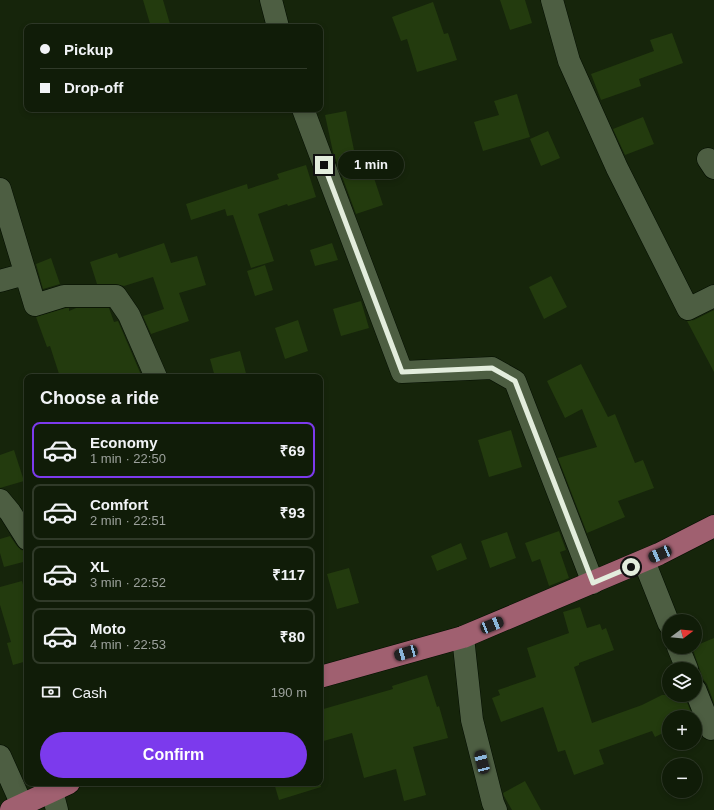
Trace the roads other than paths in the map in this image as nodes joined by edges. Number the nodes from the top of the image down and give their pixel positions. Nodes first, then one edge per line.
1 (271, 0) edge
2 (552, 0) edge
3 (277, 24) edge
4 (304, 112) edge
5 (0, 189) edge
6 (25, 274) junction
7 (0, 281) edge
8 (714, 296) edge
9 (155, 374) edge
10 (0, 500) edge
11 (714, 526) edge
12 (24, 533) edge
13 (644, 561) junction
14 (593, 583) junction
15 (665, 614) edge
16 (463, 637) junction
17 (323, 676) edge
18 (700, 702) edge
19 (711, 729) dead end
20 (0, 756) edge
21 (59, 795) edge
22 (16, 808) edge
23 (496, 810) edge

1 - 3 street
2 - 8 street
4 - 14 street
5 - 6 street
6 - 7 street
6 - 9 street
10 - 12 street
11 - 13 main road
13 - 14 main road
13 - 15 street
14 - 16 main road
16 - 17 main road
16 - 23 street
18 - 19 street
20 - 22 street
21 - 22 main road

